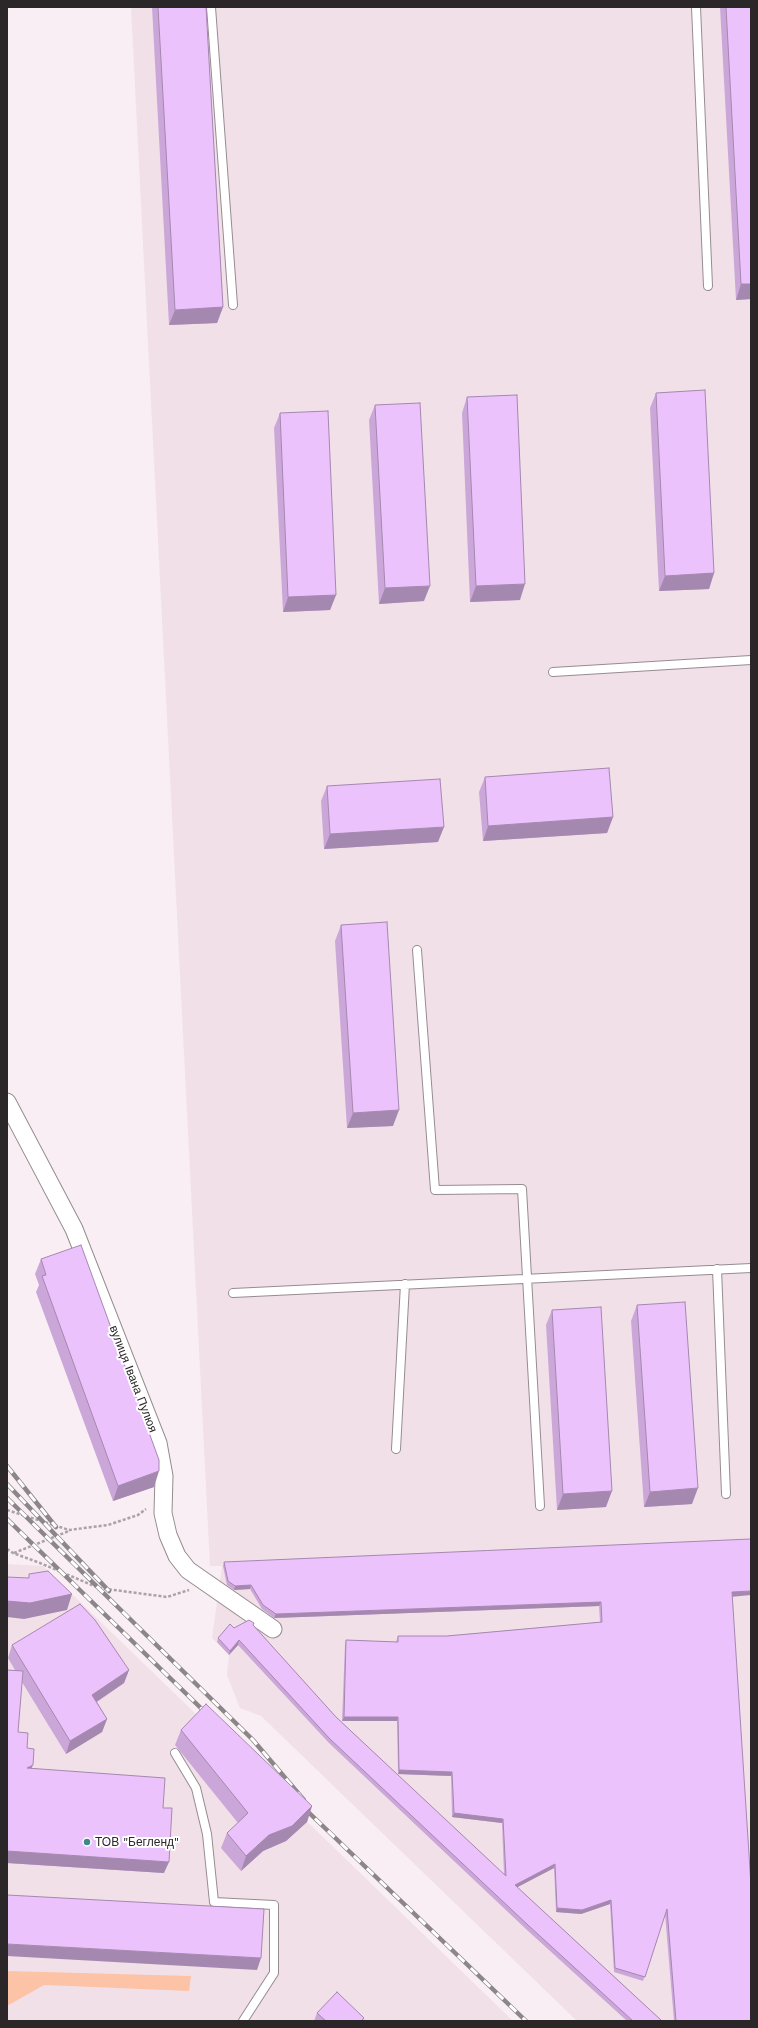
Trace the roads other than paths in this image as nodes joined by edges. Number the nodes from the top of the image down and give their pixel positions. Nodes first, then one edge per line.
1 (211, 7) edge
2 (696, 7) edge
3 (708, 286) dead end
4 (233, 305) dead end
5 (751, 660) edge
6 (553, 672) dead end
7 (417, 950) dead end
8 (7, 1102) edge
9 (751, 1268) edge
10 (717, 1269) junction
11 (528, 1278) junction
12 (405, 1284) junction
13 (233, 1293) dead end
14 (396, 1449) dead end
15 (726, 1494) dead end
16 (540, 1506) dead end
17 (272, 1629) dead end
18 (175, 1753) dead end
19 (243, 2021) edge

1 - 4 lane
2 - 3 lane
5 - 6 lane
7 - 11 lane
8 - 17 street, вулиця Івана Пулюя
9 - 10 lane
10 - 11 lane
10 - 15 lane
11 - 12 lane
11 - 16 lane
12 - 13 lane
12 - 14 lane
18 - 19 lane

